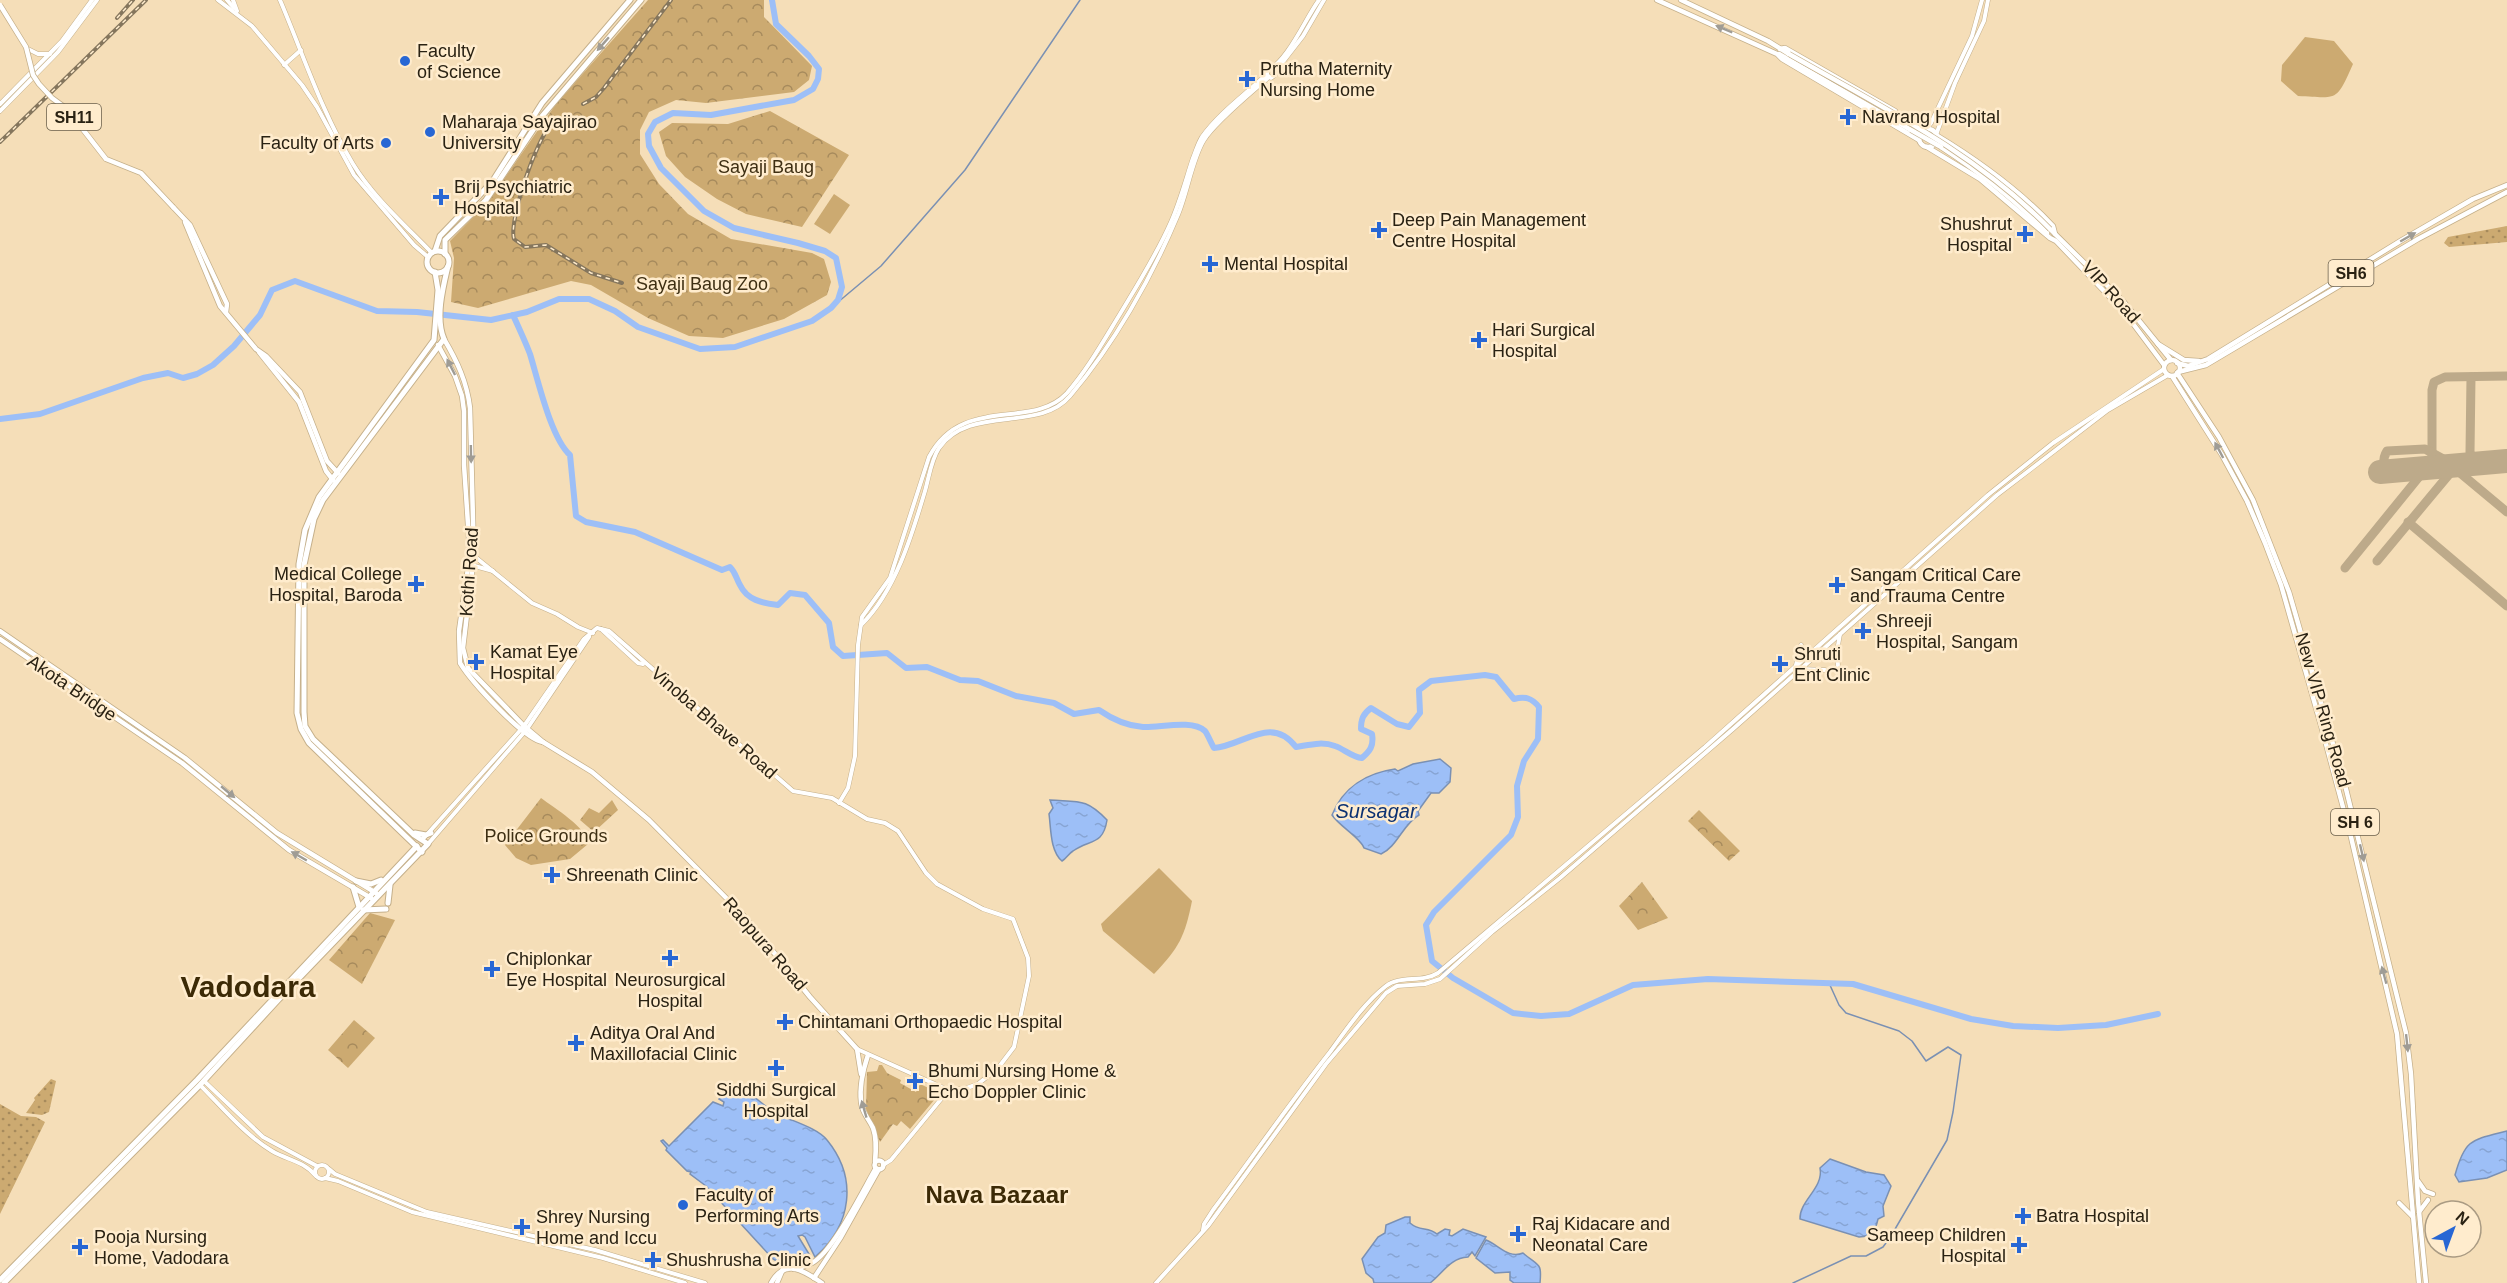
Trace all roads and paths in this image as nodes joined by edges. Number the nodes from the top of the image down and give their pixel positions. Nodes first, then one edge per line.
1 (92, 0) edge
2 (97, 0) edge
3 (218, 0) edge
4 (227, 0) edge
5 (233, 0) edge
6 (280, 0) edge
7 (630, 0) edge
8 (641, 0) edge
9 (1319, 0) edge
10 (1324, 0) edge
11 (1657, 0) edge
12 (1681, 0) edge
13 (1982, 0) edge
14 (1988, 0) edge
15 (0, 5) edge
16 (235, 9) junction
17 (243, 19) junction
18 (28, 49) dead end
19 (301, 50) junction
20 (1778, 51) junction
21 (51, 54) junction
22 (284, 65) junction
23 (1274, 70) junction
24 (1268, 75) junction
25 (1261, 84) junction
26 (1284, 91) dead end
27 (0, 104) edge
28 (0, 111) edge
29 (1926, 129) junction
30 (1936, 135) junction
31 (1919, 140) junction
32 (1927, 147) junction
33 (2507, 185) edge
34 (2507, 192) edge
35 (2450, 213) junction
36 (2454, 219) junction
37 (2048, 230) junction
38 (2055, 234) junction
39 (2056, 241) junction
40 (432, 254) junction
41 (445, 254) junction
42 (448, 266) junction
43 (435, 272) junction
44 (440, 296) junction
45 (440, 332) junction
46 (2154, 340) junction
47 (437, 342) junction
48 (257, 350) junction
49 (2171, 360) junction
50 (2203, 361) junction
51 (2178, 363) junction
52 (2196, 366) junction
53 (2164, 367) junction
54 (2174, 374) junction
55 (340, 475) junction
56 (334, 481) junction
57 (472, 556) junction
58 (471, 565) junction
59 (493, 572) junction
60 (860, 627) junction
61 (0, 631) edge
62 (1840, 633) junction
63 (591, 635) junction
64 (0, 639) edge
65 (2300, 642) junction
66 (1801, 645) dead end
67 (1838, 666) dead end
68 (1798, 668) junction
69 (1825, 670) dead end
70 (524, 729) junction
71 (839, 803) junction
72 (652, 823) joint
73 (409, 829) junction
74 (431, 833) junction
75 (425, 842) junction
76 (416, 847) junction
77 (422, 852) junction
78 (1556, 873) junction
79 (387, 876) junction
80 (1560, 878) junction
81 (355, 884) junction
82 (391, 884) junction
83 (376, 893) junction
84 (371, 898) junction
85 (361, 909) junction
86 (1454, 962) junction
87 (857, 1049) junction
88 (868, 1055) junction
89 (861, 1074) junction
90 (200, 1081) junction
91 (948, 1090) junction
92 (875, 1162) junction
93 (883, 1165) junction
94 (317, 1166) junction
95 (329, 1169) junction
96 (877, 1169) junction
97 (316, 1176) junction
98 (325, 1178) junction
99 (2416, 1179) junction
100 (2433, 1194) dead end
101 (2399, 1203) dead end
102 (2423, 1207) edge
103 (2419, 1212) junction
104 (2413, 1217) junction
105 (598, 1250) junction
106 (608, 1253) junction
107 (596, 1256) junction
108 (606, 1259) junction
109 (2425, 1266) junction
110 (2418, 1267) junction
111 (783, 1269) junction
112 (794, 1269) junction
113 (814, 1278) junction
114 (0, 1280) edge
115 (4, 1283) edge
116 (685, 1283) edge
117 (705, 1283) edge
118 (771, 1283) edge
119 (777, 1283) edge
120 (822, 1283) edge
121 (1156, 1283) edge
122 (2419, 1283) edge
123 (2426, 1283) edge

1 - 21 main road
2 - 28 main road
3 - 17 main road
4 - 16 main road
5 - 16 main road
6 - 19 main road
7 - 40 highway
8 -> 41 highway
9 - 23 main road
10 - 23 main road
20 -> 11 main road
12 - 20 main road
13 - 29 main road
14 - 30 main road
15 - 48 main road, SH11, bridge
16 - 17 main road
17 - 22 main road
18 - 21 main road
19 - 22 main road
19 - 40 main road
20 - 29 main road
20 - 31 main road
20 - 37 main road, bridge
21 - 27 main road
22 - 40 main road
23 - 24 main road
24 - 25 main road
24 - 60 main road
25 - 26 main road
25 - 60 main road
29 - 30 main road
29 - 31 main road
30 - 32 main road
30 - 38 main road
31 - 32 main road
32 - 39 main road
33 - 35 main road, SH6
34 - 36 main road, SH6
35 - 36 main road
50 -> 35 main road, SH6
36 - 52 main road, SH6
37 - 38 main road
37 - 39 main road
38 - 46 main road, VIP Road
39 - 53 main road, VIP Road
40 - 41 highway
40 - 43 highway
41 - 42 highway
42 - 43 highway
42 - 44 highway
43 - 44 highway
44 - 45 highway
45 - 47 highway
45 - 47 highway
45 -> 57 main road, Kothi Road
46 - 49 main road, VIP Road
46 - 50 main road
47 - 55 highway
57 -> 47 main road, Kothi Road
48 - 55 main road
48 - 56 main road
49 - 51 main road, VIP Road
49 - 53 main road
50 - 52 main road, SH6
51 - 52 main road
51 - 54 main road
52 - 54 main road, SH6
53 - 54 main road, VIP Road
53 - 68 main road
54 - 62 main road
65 -> 54 main road, New VIP Ring Road / SH 6
54 - 65 main road, New VIP Ring Road / SH 6
55 - 56 highway
56 - 73 highway
56 - 76 highway
57 - 58 main road, Kothi Road
57 - 59 main road
58 - 59 main road
58 - 70 main road, Kothi Road
59 - 63 main road
60 - 71 main road
61 -> 81 main road
62 - 67 main road
62 - 68 main road
63 - 70 main road
63 - 71 main road, Vinoba Bhave Road
81 -> 64 main road, Akota Bridge
65 -> 99 main road, New VIP Ring Road / SH 6
104 -> 65 main road, New VIP Ring Road / SH 6
66 - 68 main road
68 - 69 main road
68 - 78 main road
68 - 80 main road
70 - 72 main road, Kothi Road
70 - 74 main road
70 - 75 main road
71 - 91 main road, Vinoba Bhave Road
72 - 87 main road, Raopura Road
73 - 74 highway
73 - 75 highway
74 - 75 main road
75 - 76 highway
75 - 77 highway
76 - 77 highway
76 - 79 highway
77 - 82 highway
78 - 80 main road
78 - 86 main road
79 - 81 highway
79 - 83 highway
80 - 86 main road
81 - 83 main road
81 - 84 main road
81 - 85 highway
82 - 83 highway
82 - 85 highway
83 - 84 highway
84 - 85 highway
85 - 90 highway
86 - 121 main road
87 - 88 main road
87 - 89 main road
88 - 89 main road
88 - 91 main road
92 -> 89 main road
90 - 94 main road
90 - 97 main road
90 - 114 highway
90 - 115 highway
91 - 93 main road
92 - 93 main road
92 - 96 main road
93 - 96 main road
94 - 95 main road
94 - 97 main road
95 - 98 main road
95 - 105 main road
96 - 112 main road
96 - 113 main road
97 - 98 main road
98 - 107 main road
99 - 100 main road
99 - 103 main road, New VIP Ring Road / SH 6
101 - 104 main road
102 - 103 main road
103 - 109 main road, New VIP Ring Road / SH 6
104 - 110 main road, New VIP Ring Road / SH 6
105 - 106 main road
105 - 107 main road
106 - 108 main road
106 - 117 main road
107 - 108 main road
108 - 116 main road
109 - 110 main road
109 - 123 main road, New VIP Ring Road / SH 6
110 - 122 main road, New VIP Ring Road / SH 6
111 - 112 main road
111 - 118 main road
111 - 119 main road
112 - 113 main road
113 - 120 main road

